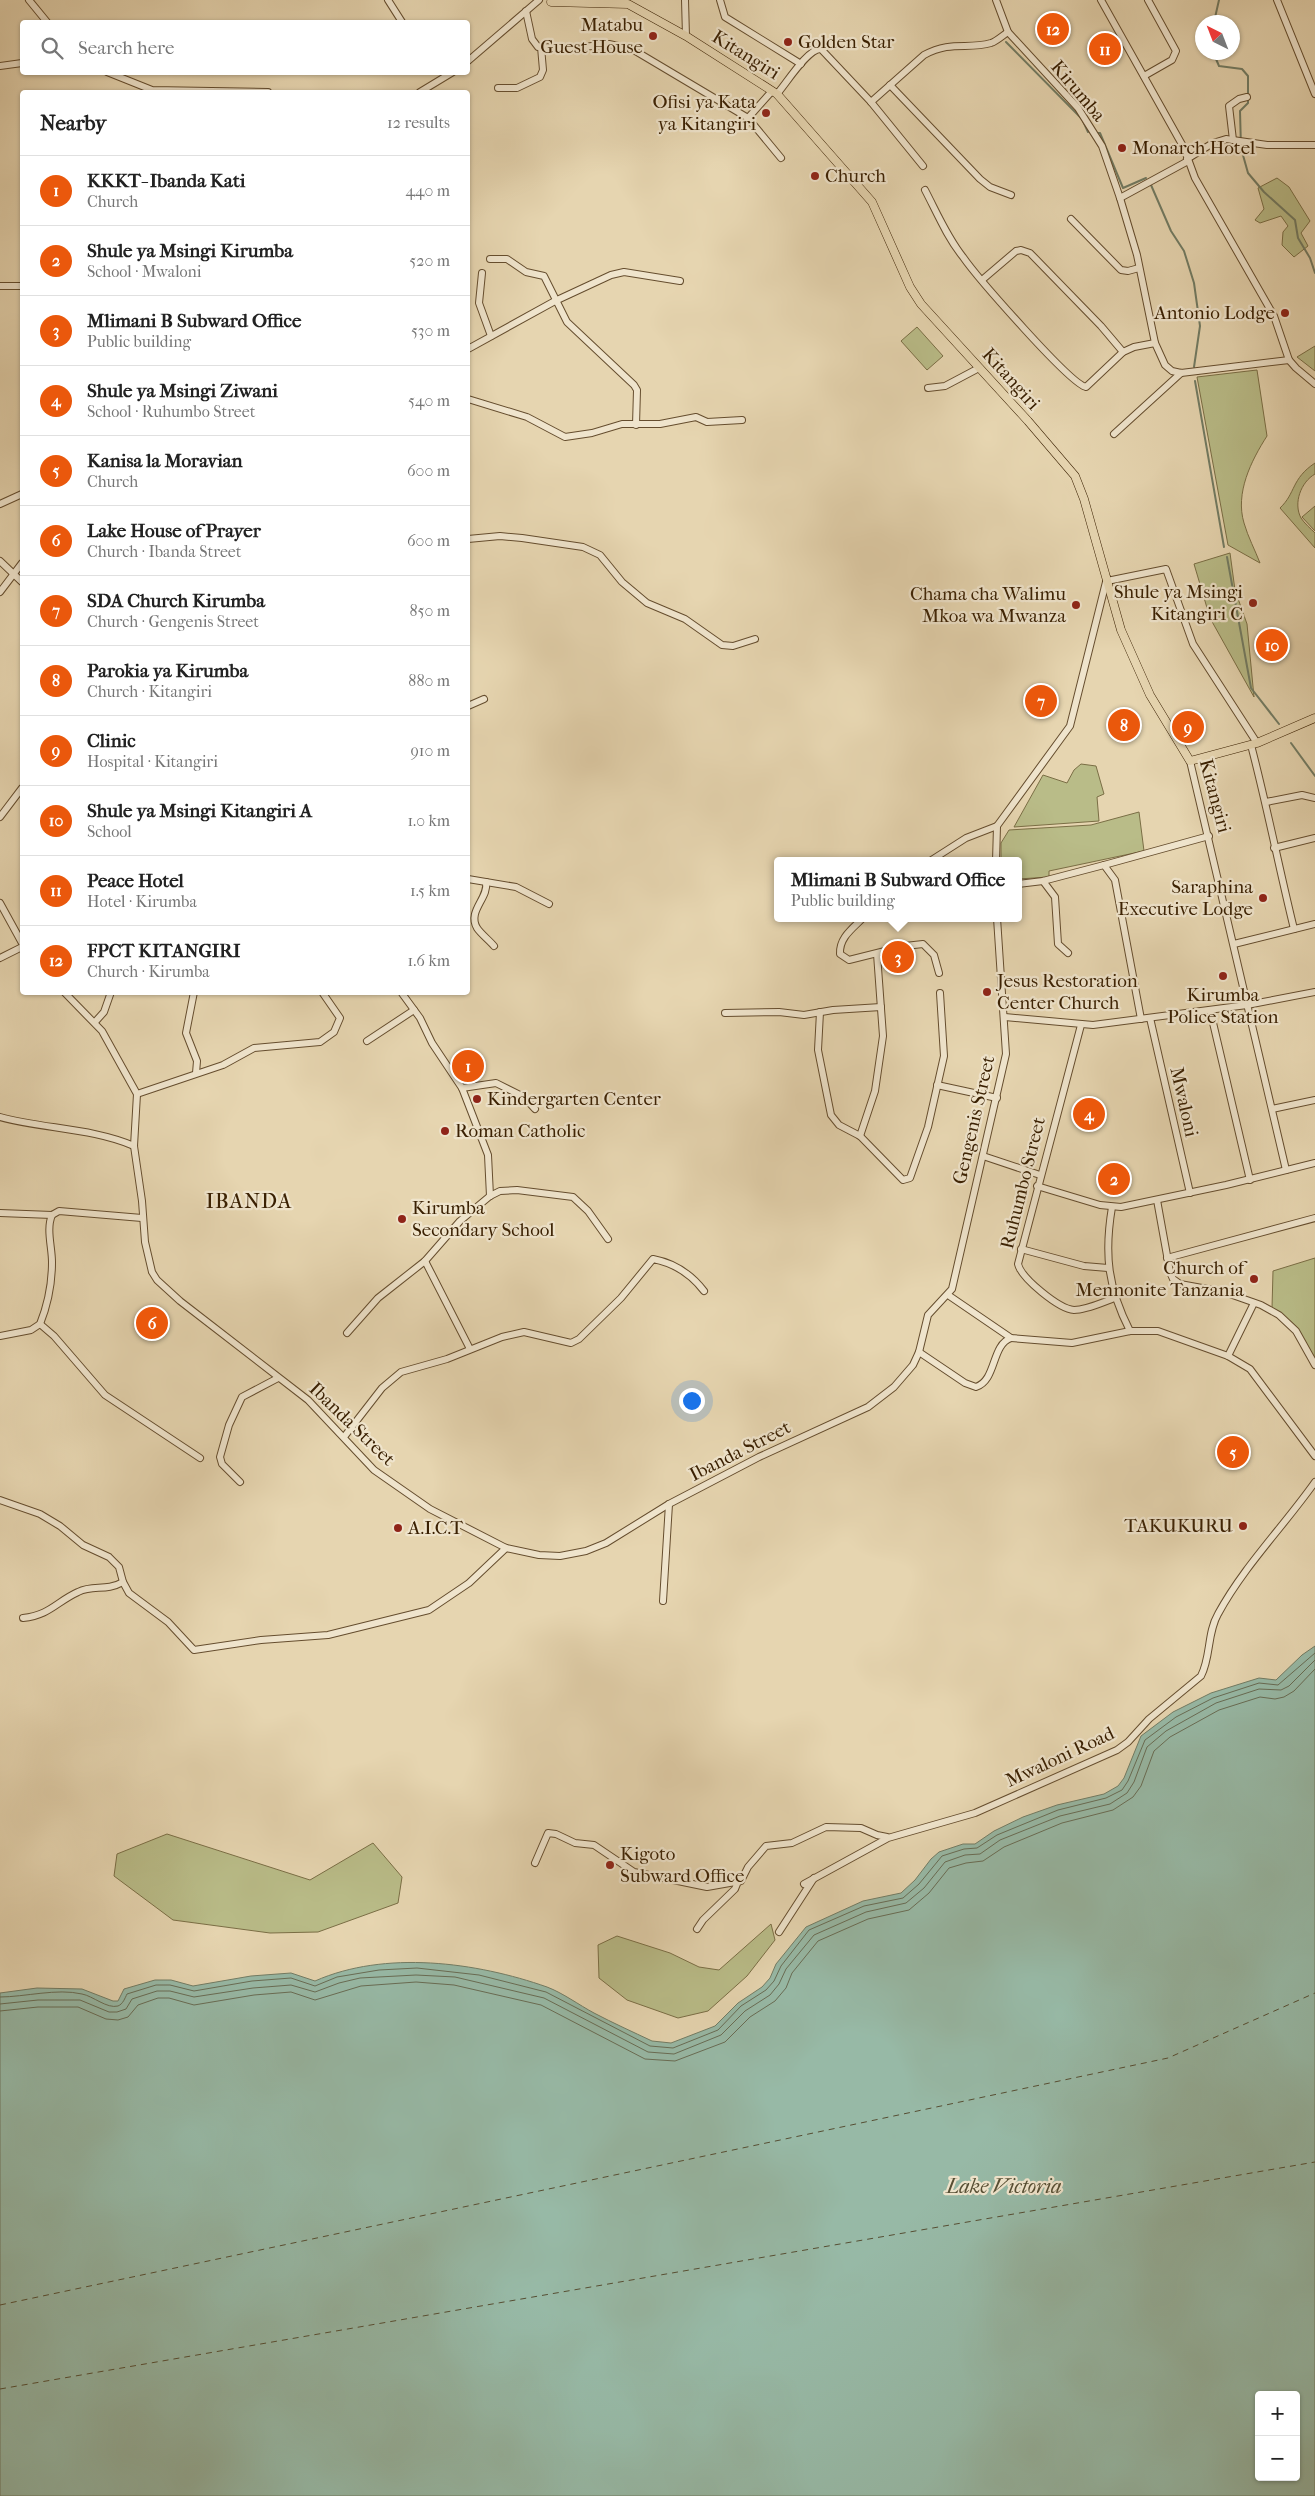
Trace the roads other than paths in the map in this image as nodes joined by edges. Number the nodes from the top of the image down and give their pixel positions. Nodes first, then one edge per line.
1 (29, 0) edge
2 (388, 0) edge
3 (685, 0) edge
4 (720, 0) edge
5 (996, 0) edge
6 (1101, 0) edge
7 (1148, 0) edge
8 (1277, 0) edge
9 (544, 1) edge
10 (561, 1) edge
11 (526, 10) junction
12 (44, 20) edge
13 (401, 20) edge
14 (1008, 32) junction
15 (686, 36) junction
16 (541, 47) junction
17 (470, 59) edge
18 (20, 63) edge
19 (801, 64) junction
20 (0, 66) edge
21 (114, 75) edge
22 (448, 75) edge
23 (1144, 76) junction
24 (890, 85) junction
25 (498, 88) dead end
26 (150, 90) edge
27 (423, 90) edge
28 (775, 92) junction
29 (1315, 94) edge
30 (1247, 97) dead end
31 (871, 102) junction
32 (748, 118) junction
33 (1235, 140) junction
34 (1315, 145) edge
35 (781, 158) dead end
36 (1188, 160) junction
37 (924, 166) dead end
38 (925, 190) dead end
39 (1011, 195) dead end
40 (1120, 198) junction
41 (1072, 219) dead end
42 (490, 260) dead end
43 (1139, 268) junction
44 (482, 273) dead end
45 (982, 280) junction
46 (680, 281) dead end
47 (0, 286) edge
48 (20, 286) edge
49 (555, 302) junction
50 (491, 336) junction
51 (1155, 343) junction
52 (470, 348) edge
53 (1123, 352) junction
54 (1289, 360) junction
55 (979, 368) junction
56 (1181, 373) junction
57 (1315, 384) edge
58 (928, 388) dead end
59 (470, 400) edge
60 (742, 420) dead end
61 (636, 425) junction
62 (1114, 434) dead end
63 (20, 495) edge
64 (0, 504) edge
65 (470, 539) edge
66 (0, 561) edge
67 (20, 566) edge
68 (15, 573) junction
69 (20, 579) edge
70 (1107, 580) junction
71 (0, 592) edge
72 (755, 639) dead end
73 (484, 699) dead end
74 (470, 705) edge
75 (1315, 718) edge
76 (1254, 744) junction
77 (1190, 761) junction
78 (20, 791) edge
79 (1315, 798) edge
80 (1266, 802) junction
81 (0, 817) edge
82 (997, 826) junction
83 (1209, 836) junction
84 (1315, 838) edge
85 (1274, 848) junction
86 (936, 857) edge
87 (996, 857) edge
88 (1104, 865) junction
89 (470, 879) edge
90 (1043, 881) junction
91 (486, 882) junction
92 (1022, 884) edge
93 (0, 903) edge
94 (549, 904) dead end
95 (859, 922) edge
96 (997, 922) edge
97 (1315, 924) edge
98 (1294, 929) junction
99 (20, 939) edge
100 (1234, 944) junction
101 (494, 946) dead end
102 (20, 948) edge
103 (1068, 953) dead end
104 (877, 954) junction
105 (0, 958) edge
106 (939, 974) dead end
107 (1315, 992) edge
108 (940, 993) dead end
109 (67, 995) edge
110 (110, 995) edge
111 (193, 995) edge
112 (324, 995) edge
113 (403, 995) edge
114 (1247, 1005) junction
115 (881, 1006) junction
116 (414, 1010) junction
117 (1210, 1010) junction
118 (820, 1012) junction
119 (725, 1013) dead end
120 (1005, 1017) junction
121 (1150, 1018) junction
122 (1141, 1019) junction
123 (95, 1022) junction
124 (1081, 1025) junction
125 (367, 1041) dead end
126 (196, 1073) junction
127 (937, 1085) junction
128 (462, 1088) junction
129 (137, 1094) junction
130 (997, 1098) junction
131 (1315, 1100) edge
132 (535, 1109) dead end
133 (1272, 1109) junction
134 (0, 1117) edge
135 (860, 1136) junction
136 (134, 1146) junction
137 (982, 1156) junction
138 (1315, 1163) edge
139 (1286, 1170) junction
140 (1040, 1175) junction
141 (1250, 1180) junction
142 (1037, 1186) junction
143 (1190, 1193) junction
144 (490, 1196) junction
145 (1157, 1200) junction
146 (1112, 1207) junction
147 (0, 1213) edge
148 (52, 1215) junction
149 (142, 1218) junction
150 (1315, 1218) edge
151 (608, 1239) dead end
152 (1021, 1250) junction
153 (1168, 1258) junction
154 (425, 1261) junction
155 (1108, 1268) junction
156 (704, 1291) dead end
157 (948, 1295) junction
158 (1115, 1298) junction
159 (1254, 1303) junction
160 (40, 1324) junction
161 (1130, 1331) junction
162 (347, 1333) dead end
163 (0, 1336) edge
164 (1011, 1338) junction
165 (470, 1349) junction
166 (919, 1352) junction
167 (1228, 1356) junction
168 (1315, 1365) edge
169 (278, 1378) junction
170 (344, 1437) junction
171 (1315, 1456) edge
172 (200, 1458) dead end
173 (240, 1482) dead end
174 (1315, 1482) edge
175 (0, 1500) edge
176 (669, 1504) junction
177 (506, 1548) junction
178 (123, 1582) junction
179 (663, 1601) dead end
180 (23, 1618) dead end
181 (888, 1838) junction
182 (535, 1862) dead end
183 (814, 1878) junction
184 (737, 1884) junction
185 (804, 1884) dead end
186 (697, 1929) dead end
187 (779, 1932) dead end

1 - 12 street
2 - 13 street
3 - 15 street
4 - 19 street
5 - 14 street, Kirumba
6 - 23 street
7 - 23 street
8 - 29 street
9 - 10 main road, Kitangiri
9 - 11 street
10 - 15 main road, Kitangiri
11 - 16 street
11 - 17 street
14 - 24 street
14 - 40 street, Kirumba
15 - 28 main road, Kitangiri
16 - 25 street
16 - 32 street
18 - 20 street
19 - 28 street
19 - 31 street
21 - 26 street
22 - 27 street
23 - 36 street
24 - 31 street
24 - 39 street
28 - 32 street
28 - 55 main road, Kitangiri
30 - 33 street
31 - 37 street
32 - 35 street
33 - 34 street
33 - 36 street
36 - 40 street
36 - 54 street
38 - 45 street
40 - 43 street, Kirumba
41 - 43 street
42 - 49 street
43 - 51 street, Kirumba
44 - 50 street
45 - 53 street
45 - 53 street
46 - 49 street
47 - 48 street
49 - 50 street
49 - 61 street
50 - 52 street
51 - 53 street
51 - 56 street, Kirumba
54 - 56 street
54 - 57 street
55 - 58 street
55 - 70 main road, Kitangiri
56 - 62 street
59 - 61 street
60 - 61 street
63 - 64 street
65 - 72 street
66 - 68 street
67 - 68 street
68 - 69 street
68 - 71 street
70 - 76 street
70 - 77 main road, Kitangiri
70 - 82 street
73 - 74 street
75 - 76 main road
76 - 77 main road
76 - 80 street
77 - 83 street, Kitangiri
78 - 81 street
79 - 80 street
80 - 85 street
82 - 86 street
82 - 87 street
83 - 88 street
83 - 100 street, Kitangiri
84 - 85 street
85 - 98 street
88 - 90 street
88 - 122 street
89 - 91 street
90 - 92 street
90 - 103 street
91 - 94 street
91 - 101 street
93 - 99 street
95 - 104 street
96 - 120 street, Gengenis Street
97 - 98 street
98 - 100 street
100 - 114 street, Kitangiri
102 - 105 street
104 - 106 street
104 - 115 street
107 - 114 street
108 - 127 street
109 - 123 street
110 - 123 street
111 - 126 street
112 - 126 street
113 - 116 street
114 - 117 street
114 - 133 street
115 - 118 street
115 - 135 street
116 - 125 street
116 - 128 street
117 - 121 street
117 - 141 street
118 - 119 street
118 - 135 street
120 - 124 street
120 - 130 street, Gengenis Street
121 - 122 street
121 - 143 street, Mwaloni
122 - 124 street
123 - 129 street
124 - 140 street, Ruhumbo Street
126 - 129 street
127 - 130 street
127 - 135 street
128 - 132 street
128 - 144 street
129 - 136 street, Ibanda Street
130 - 137 street, Gengenis Street
131 - 133 street
133 - 139 street
134 - 136 street
136 - 149 street, Ibanda Street
137 - 140 street
137 - 157 street, Gengenis Street
138 - 139 street
139 - 141 street
140 - 142 street, Ruhumbo Street
141 - 143 street
142 - 146 street
142 - 152 street, Ruhumbo Street
143 - 145 street
144 - 151 street
144 - 154 street
145 - 146 street
145 - 153 street
146 - 155 street
147 - 148 street
148 - 149 street
148 - 160 street
149 - 169 street, Ibanda Street
150 - 153 street
152 - 155 street
152 - 158 street, Ruhumbo Street
153 - 159 street
154 - 162 street
154 - 165 street
155 - 158 street
156 - 165 street
157 - 164 street
157 - 166 street
158 - 161 street
159 - 167 street
159 - 168 street
160 - 163 street
160 - 172 street
161 - 164 street
161 - 167 street
164 - 166 street
165 - 170 street
166 - 176 street, Ibanda Street
167 - 171 street
169 - 170 street, Ibanda Street
169 - 173 street
170 - 177 street, Ibanda Street
174 - 181 street, Mwaloni Road
175 - 178 street
176 - 177 street, Ibanda Street
176 - 179 street
177 - 178 street
178 - 180 street
181 - 183 street, Mwaloni Road
181 - 184 street
182 - 184 street
183 - 185 street, Mwaloni Road
183 - 187 street
184 - 186 street

